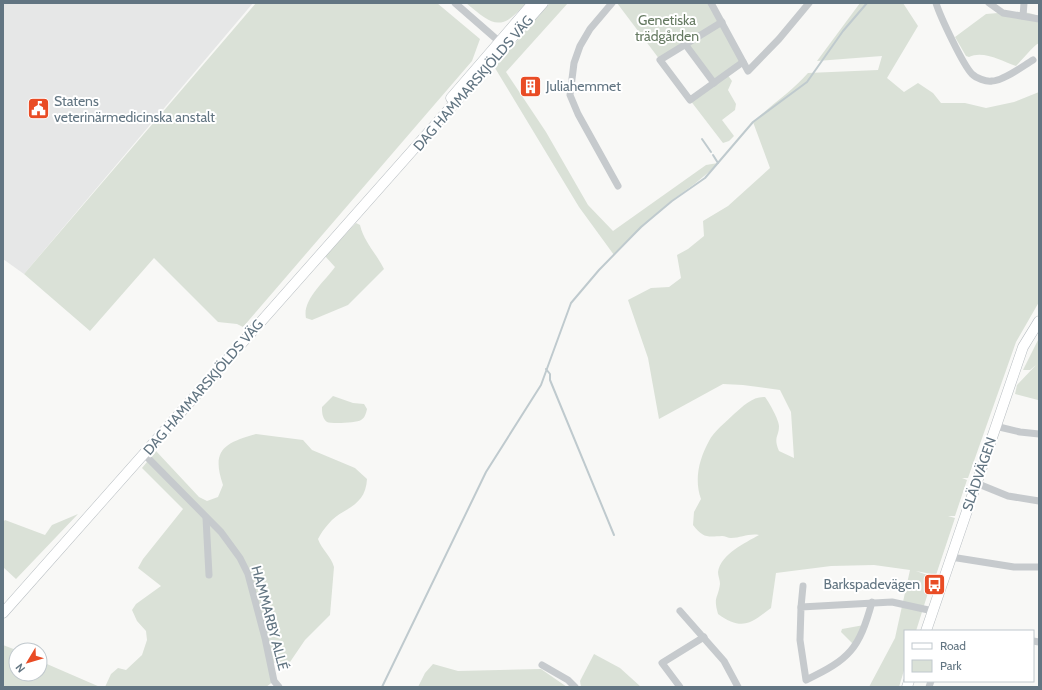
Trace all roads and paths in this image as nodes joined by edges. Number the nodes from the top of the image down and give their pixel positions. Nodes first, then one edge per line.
1 (455, 3) edge
2 (533, 3) edge
3 (544, 3) edge
4 (612, 3) edge
5 (711, 3) edge
6 (809, 3) edge
7 (936, 3) edge
8 (1000, 3) edge
9 (1024, 3) edge
10 (991, 5) edge
11 (1023, 16) junction
12 (1039, 19) edge
13 (722, 22) junction
14 (502, 44) junction
15 (685, 44) junction
16 (1033, 60) dead end
17 (743, 62) junction
18 (714, 83) junction
19 (618, 186) dead end
20 (1039, 321) edge
21 (995, 426) junction
22 (1039, 434) edge
23 (144, 454) junction
24 (976, 483) junction
25 (1039, 501) edge
26 (206, 518) junction
27 (951, 557) junction
28 (1039, 568) edge
29 (209, 575) dead end
30 (803, 586) dead end
31 (872, 602) junction
32 (801, 607) junction
33 (680, 611) dead end
34 (933, 611) junction
35 (3, 613) edge
36 (926, 630) edge
37 (704, 637) junction
38 (542, 665) dead end
39 (279, 687) edge
40 (575, 687) edge
41 (680, 687) edge
42 (738, 687) edge

1 - 14 street
2 - 14 main road, DAG HAMMARSKJÖLDS VÄG
3 - 14 main road, DAG HAMMARSKJÖLDS VÄG
4 - 19 street
5 - 13 street
6 - 17 street
7 - 16 street
8 - 10 street
9 - 11 street
10 - 11 street
11 - 12 street
13 - 15 street
13 - 17 street
14 - 23 main road, DAG HAMMARSKJÖLDS VÄG
15 - 18 street
15 - 18 street
17 - 18 street
20 - 21 main road, SLÄDVÄGEN
21 - 22 street
21 - 24 main road, SLÄDVÄGEN
23 - 26 street, HAMMARBY ALLÉ
23 - 35 main road, DAG HAMMARSKJÖLDS VÄG
24 - 25 street
24 - 27 main road, SLÄDVÄGEN
26 - 29 street
26 - 39 street, HAMMARBY ALLÉ
27 - 28 street
27 - 34 main road, SLÄDVÄGEN
30 - 32 street
31 - 32 street
31 - 32 street
31 - 34 street
33 - 37 street
34 - 36 main road, SLÄDVÄGEN
37 - 41 street
37 - 42 street
38 - 40 street

